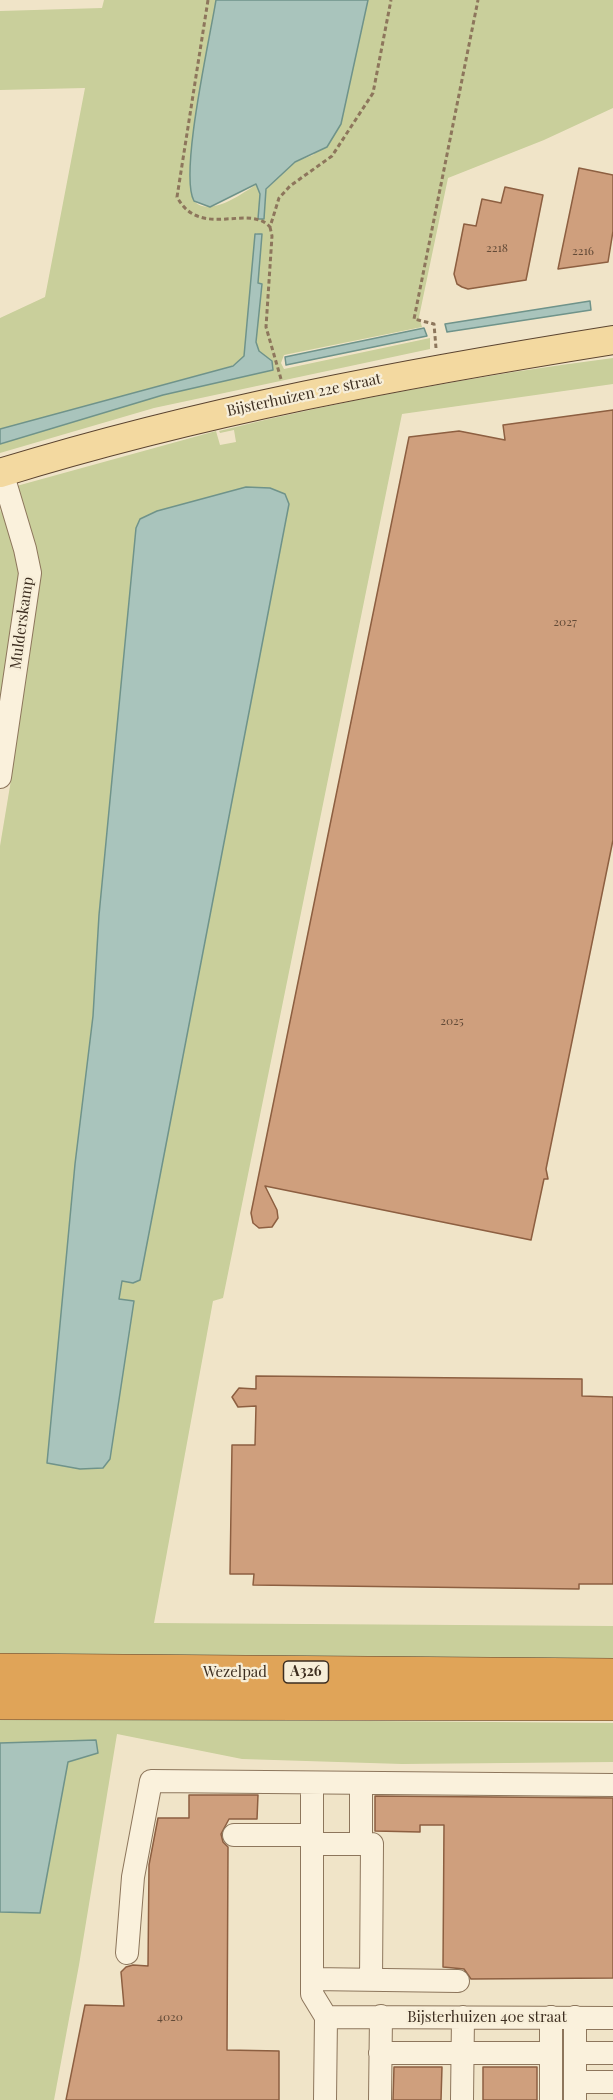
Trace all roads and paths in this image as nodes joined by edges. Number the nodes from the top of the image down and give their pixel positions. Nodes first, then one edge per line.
1 (208, 0) edge
2 (392, 0) edge
3 (477, 0) edge
4 (270, 227) junction
5 (613, 340) edge
6 (436, 351) dead end
7 (282, 382) dead end
8 (1, 472) edge
9 (0, 777) edge
10 (0, 1670) edge
11 (613, 1675) edge
12 (0, 1703) edge
13 (613, 1704) edge
14 (312, 1783) junction
15 (361, 1785) junction
16 (613, 1785) edge
17 (234, 1835) dead end
18 (312, 1839) junction
19 (361, 1844) junction
20 (127, 1953) dead end
21 (312, 1979) junction
22 (371, 1980) junction
23 (458, 1981) dead end
24 (371, 2016) junction
25 (326, 2017) junction
26 (463, 2017) junction
27 (552, 2017) junction
28 (575, 2017) junction
29 (613, 2018) edge
30 (380, 2053) junction
31 (462, 2053) junction
32 (551, 2053) junction
33 (575, 2053) junction
34 (613, 2053) edge
35 (613, 2082) edge
36 (575, 2091) edge
37 (325, 2100) edge
38 (380, 2100) edge
39 (462, 2100) edge
40 (551, 2100) edge

1 - 4 path
2 - 4 path
3 - 6 path
4 - 7 path
5 - 8 main road, Bijsterhuizen 22e straat
8 - 9 street, Mulderskamp
10 - 11 highway, Wezelpad / A326
12 - 13 highway, A326
14 - 15 street
14 - 18 street
14 - 20 street
15 - 16 street
15 - 19 street
17 - 18 street
18 - 19 street
18 - 21 street
19 - 22 street
21 - 22 street
21 - 25 street
22 - 23 street
24 - 25 street, Bijsterhuizen 40e straat
24 - 26 street, Bijsterhuizen 40e straat
24 - 30 street
25 - 37 street
26 - 27 street, Bijsterhuizen 40e straat
26 - 31 street
27 - 28 street, Bijsterhuizen 40e straat
27 - 32 street
28 - 29 street, Bijsterhuizen 40e straat
28 - 33 street
30 - 31 street
30 - 38 street
31 - 32 street
31 - 39 street
32 - 40 street
33 - 34 street
33 - 36 street
35 - 36 street

